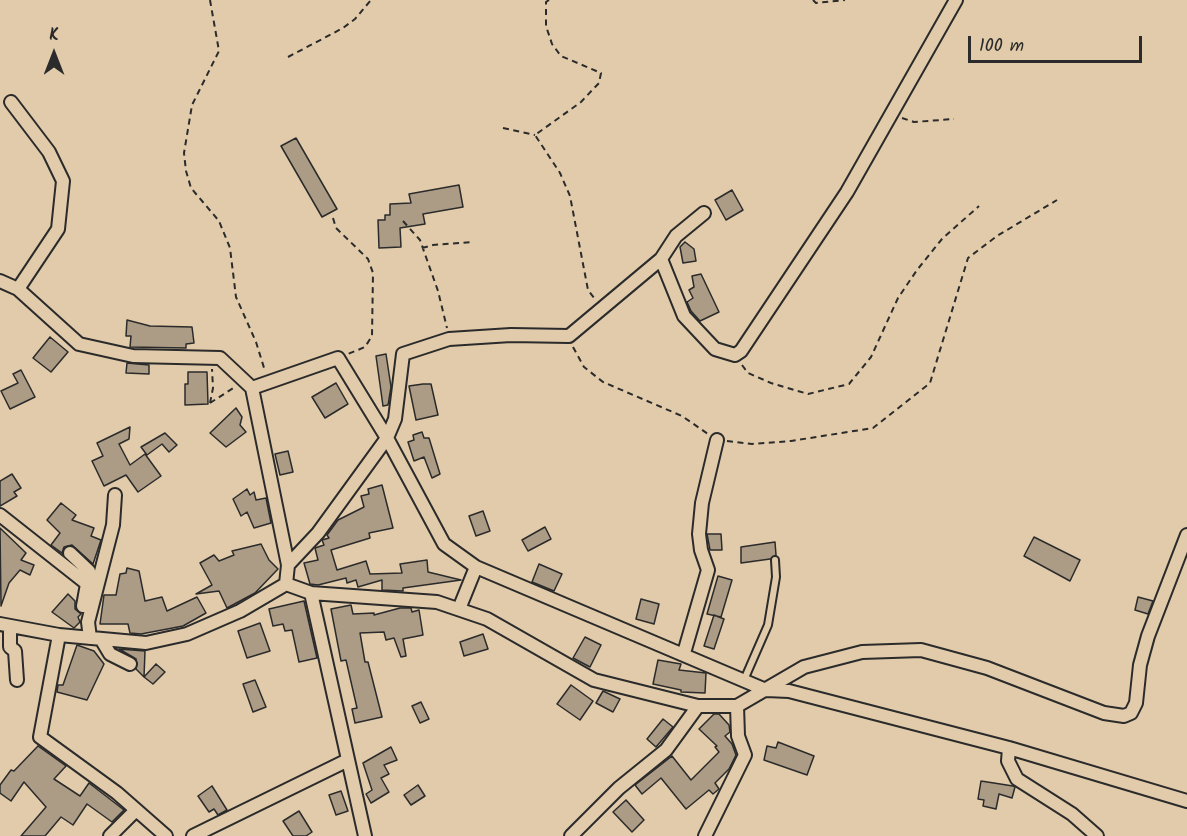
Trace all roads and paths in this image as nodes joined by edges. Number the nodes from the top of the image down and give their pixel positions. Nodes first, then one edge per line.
1 (210, 0) edge
2 (371, 0) edge
3 (549, 0) edge
4 (813, 0) edge
5 (845, 0) edge
6 (956, 0) edge
7 (288, 57) dead end
8 (11, 102) dead end
9 (891, 114) junction
10 (954, 118) dead end
11 (503, 128) dead end
12 (535, 135) junction
13 (1057, 200) dead end
14 (979, 206) dead end
15 (704, 213) dead end
16 (333, 218) dead end
17 (404, 221) dead end
18 (472, 242) dead end
19 (422, 248) junction
20 (661, 259) junction
21 (0, 281) edge
22 (18, 289) junction
23 (602, 309) junction
24 (569, 336) junction
25 (449, 339) junction
26 (735, 355) junction
27 (210, 357) junction
28 (338, 358) junction
29 (268, 382) junction
30 (249, 385) junction
31 (387, 438) junction
32 (717, 440) junction
33 (115, 495) dead end
34 (0, 515) edge
35 (1187, 535) edge
36 (70, 554) dead end
37 (775, 560) dead end
38 (288, 564) junction
39 (476, 567) junction
40 (286, 584) junction
41 (89, 586) junction
42 (311, 593) junction
43 (83, 606) dead end
44 (459, 609) junction
45 (5, 625) edge
46 (59, 635) junction
47 (95, 638) junction
48 (684, 653) junction
49 (130, 664) dead end
50 (17, 680) dead end
51 (744, 680) junction
52 (766, 690) junction
53 (698, 706) junction
54 (737, 706) junction
55 (1009, 748) junction
56 (348, 760) junction
57 (1187, 801) edge
58 (136, 810) junction
59 (110, 836) edge
60 (166, 836) edge
61 (193, 836) edge
62 (365, 836) edge
63 (571, 836) edge
64 (705, 836) edge
65 (1097, 836) edge

1 - 29 path
2 - 7 path
3 - 12 path
4 - 5 path
6 - 9 street
8 - 22 street
9 - 10 path
9 - 26 street
11 - 12 path
12 - 23 path
13 - 32 path
14 - 26 path
15 - 20 street
16 - 28 path
17 - 19 path
18 - 19 path
19 - 25 path
20 - 23 street
20 - 26 street
21 - 22 street
22 - 27 street
23 - 24 street
24 - 25 street
24 - 32 path
25 - 31 street
27 - 30 street
27 - 30 path
28 - 29 street
28 - 31 street
29 - 30 street
30 - 38 street
31 - 38 street
31 - 39 street
32 - 48 street
33 - 41 street
34 - 41 street
35 - 52 street
36 - 41 street
37 - 51 lane
38 - 40 street
39 - 44 street
39 - 48 street
40 - 42 street
40 - 47 street
41 - 43 street
41 - 47 street
42 - 44 street
42 - 56 street
44 - 53 street
45 - 46 street
45 - 50 street
46 - 47 street
46 - 58 street
47 - 49 street
48 - 51 street
51 - 52 street
52 - 54 street
52 - 55 street
53 - 54 street
53 - 63 street
54 - 64 street
55 - 57 street
55 - 65 street
56 - 61 street
56 - 62 street
58 - 59 street
58 - 60 street

